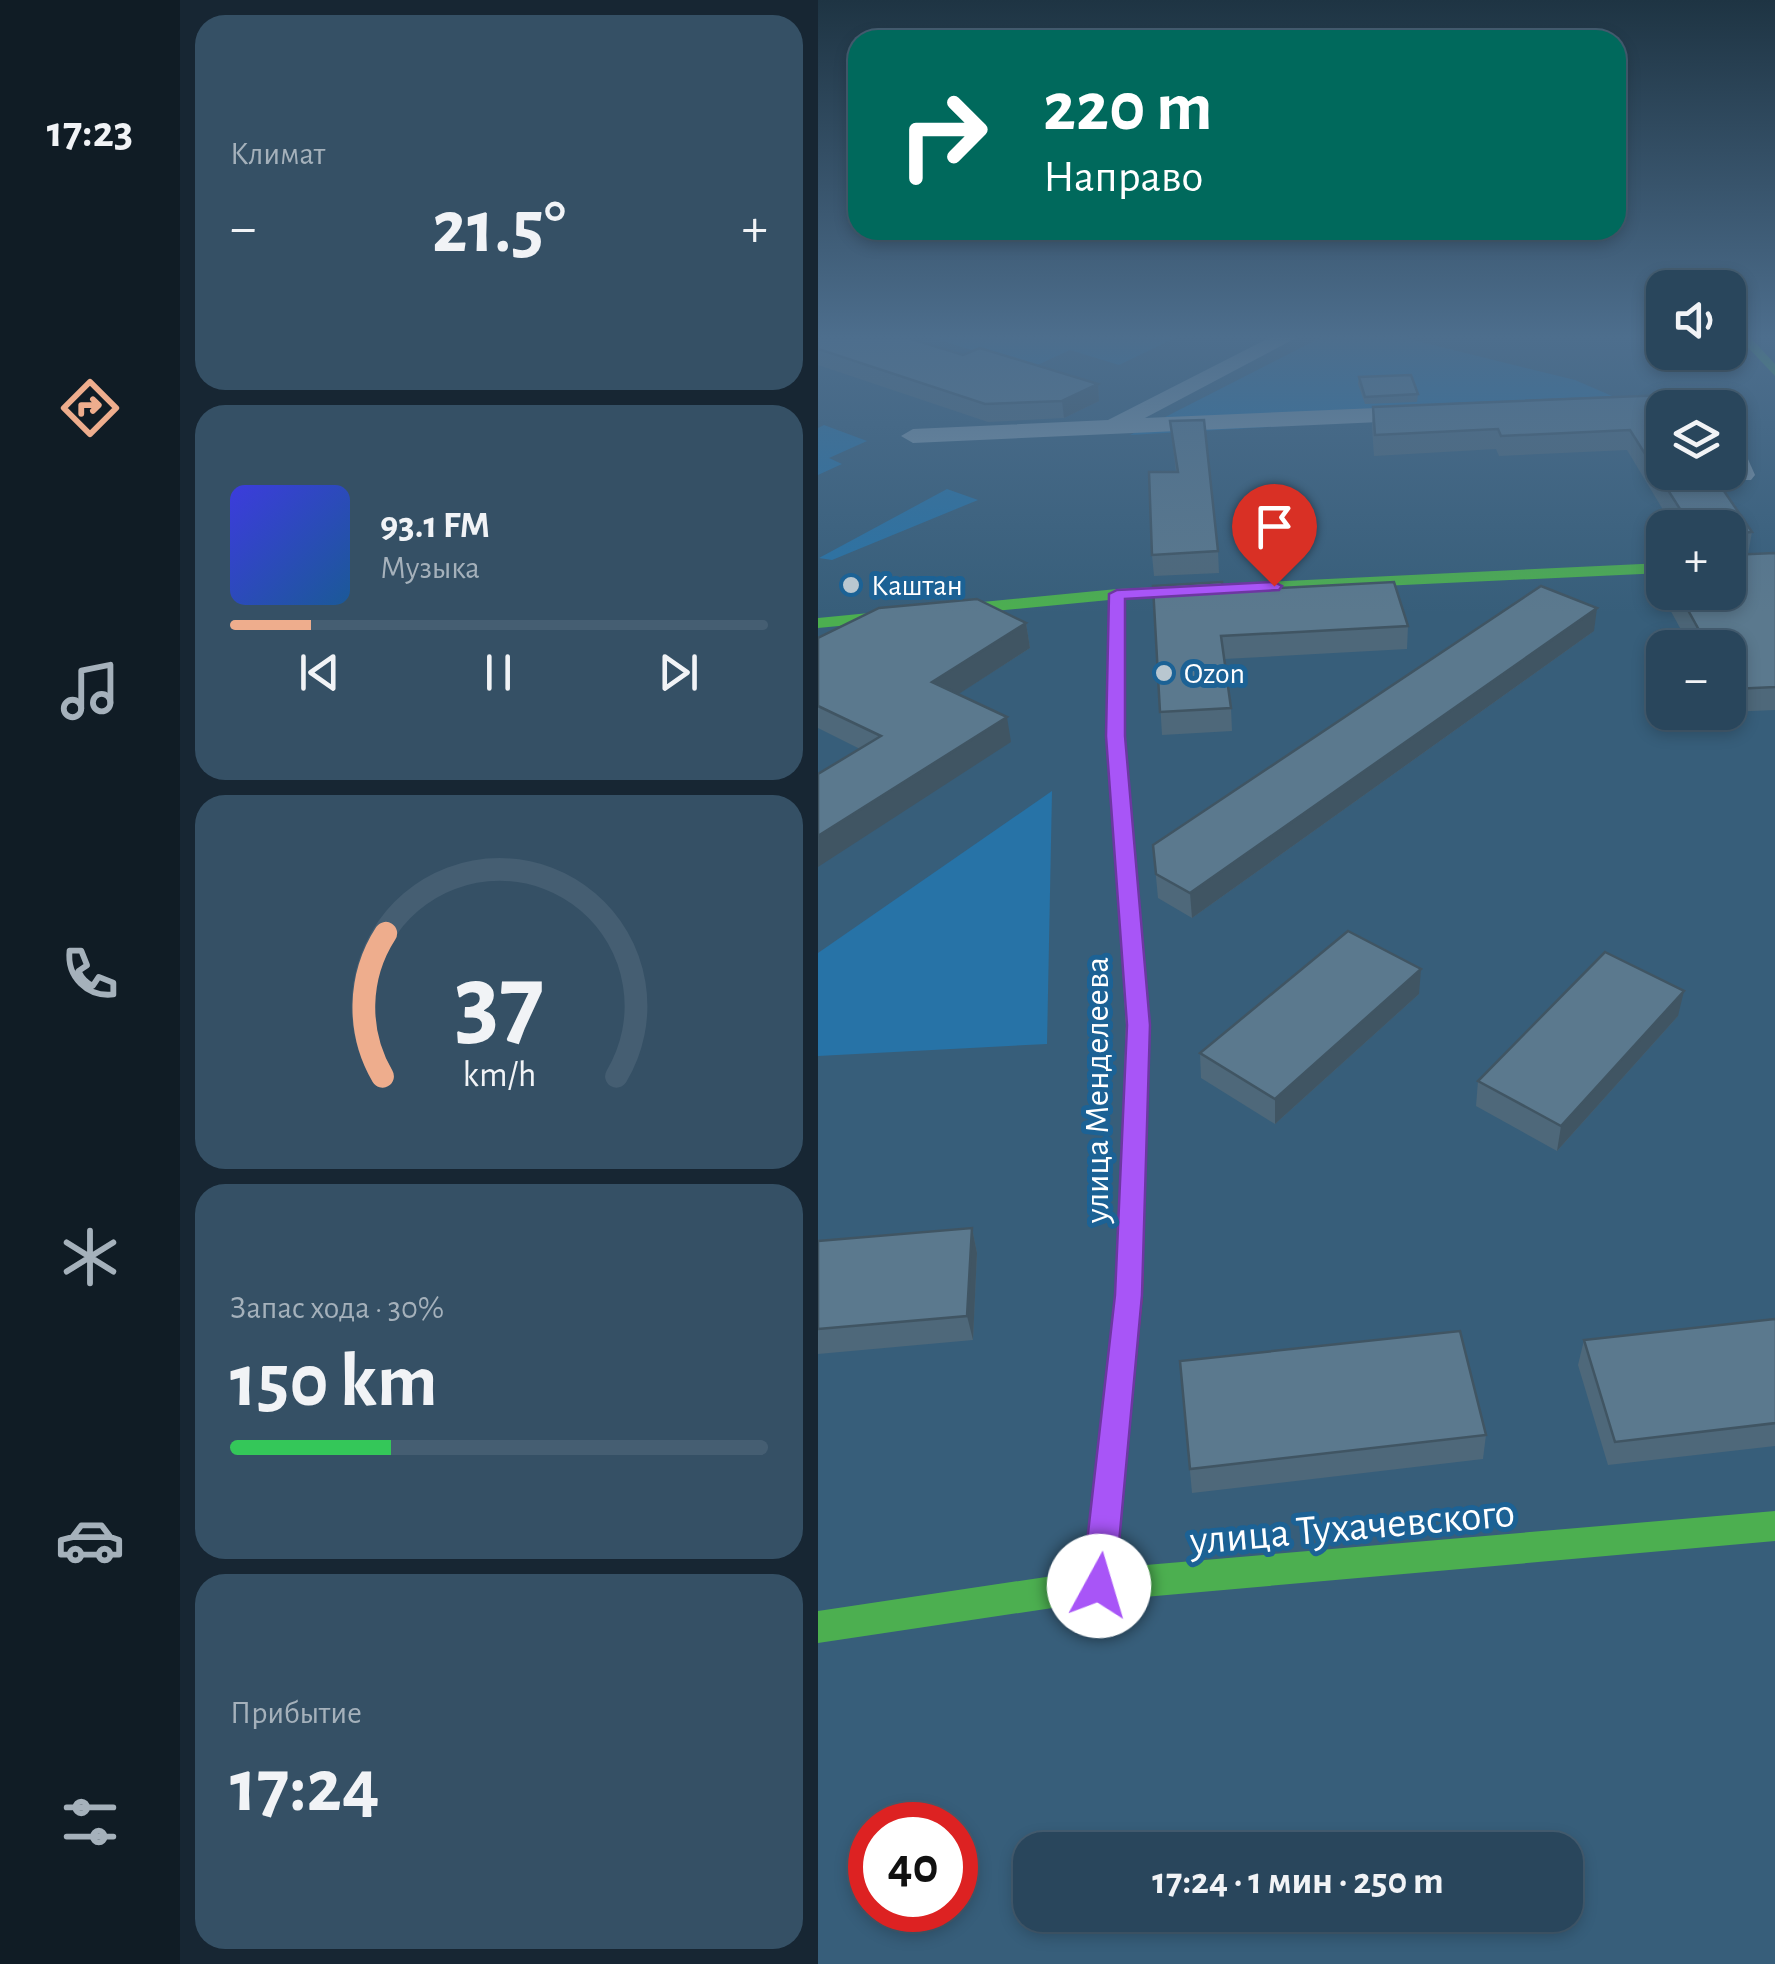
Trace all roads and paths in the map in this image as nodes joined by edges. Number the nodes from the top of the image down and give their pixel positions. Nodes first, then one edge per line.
1 (1067, 430) edge
2 (913, 436) dead end
3 (1646, 569) edge
4 (1117, 594) junction
5 (818, 623) edge
6 (1776, 1526) edge
7 (1099, 1586) junction
8 (818, 1628) edge

1 - 2 street
3 - 4 street
4 - 5 street
4 - 7 street, улица Менделеева
6 - 7 street, улица Тухачевского
7 - 8 street, улица Тухачевского

